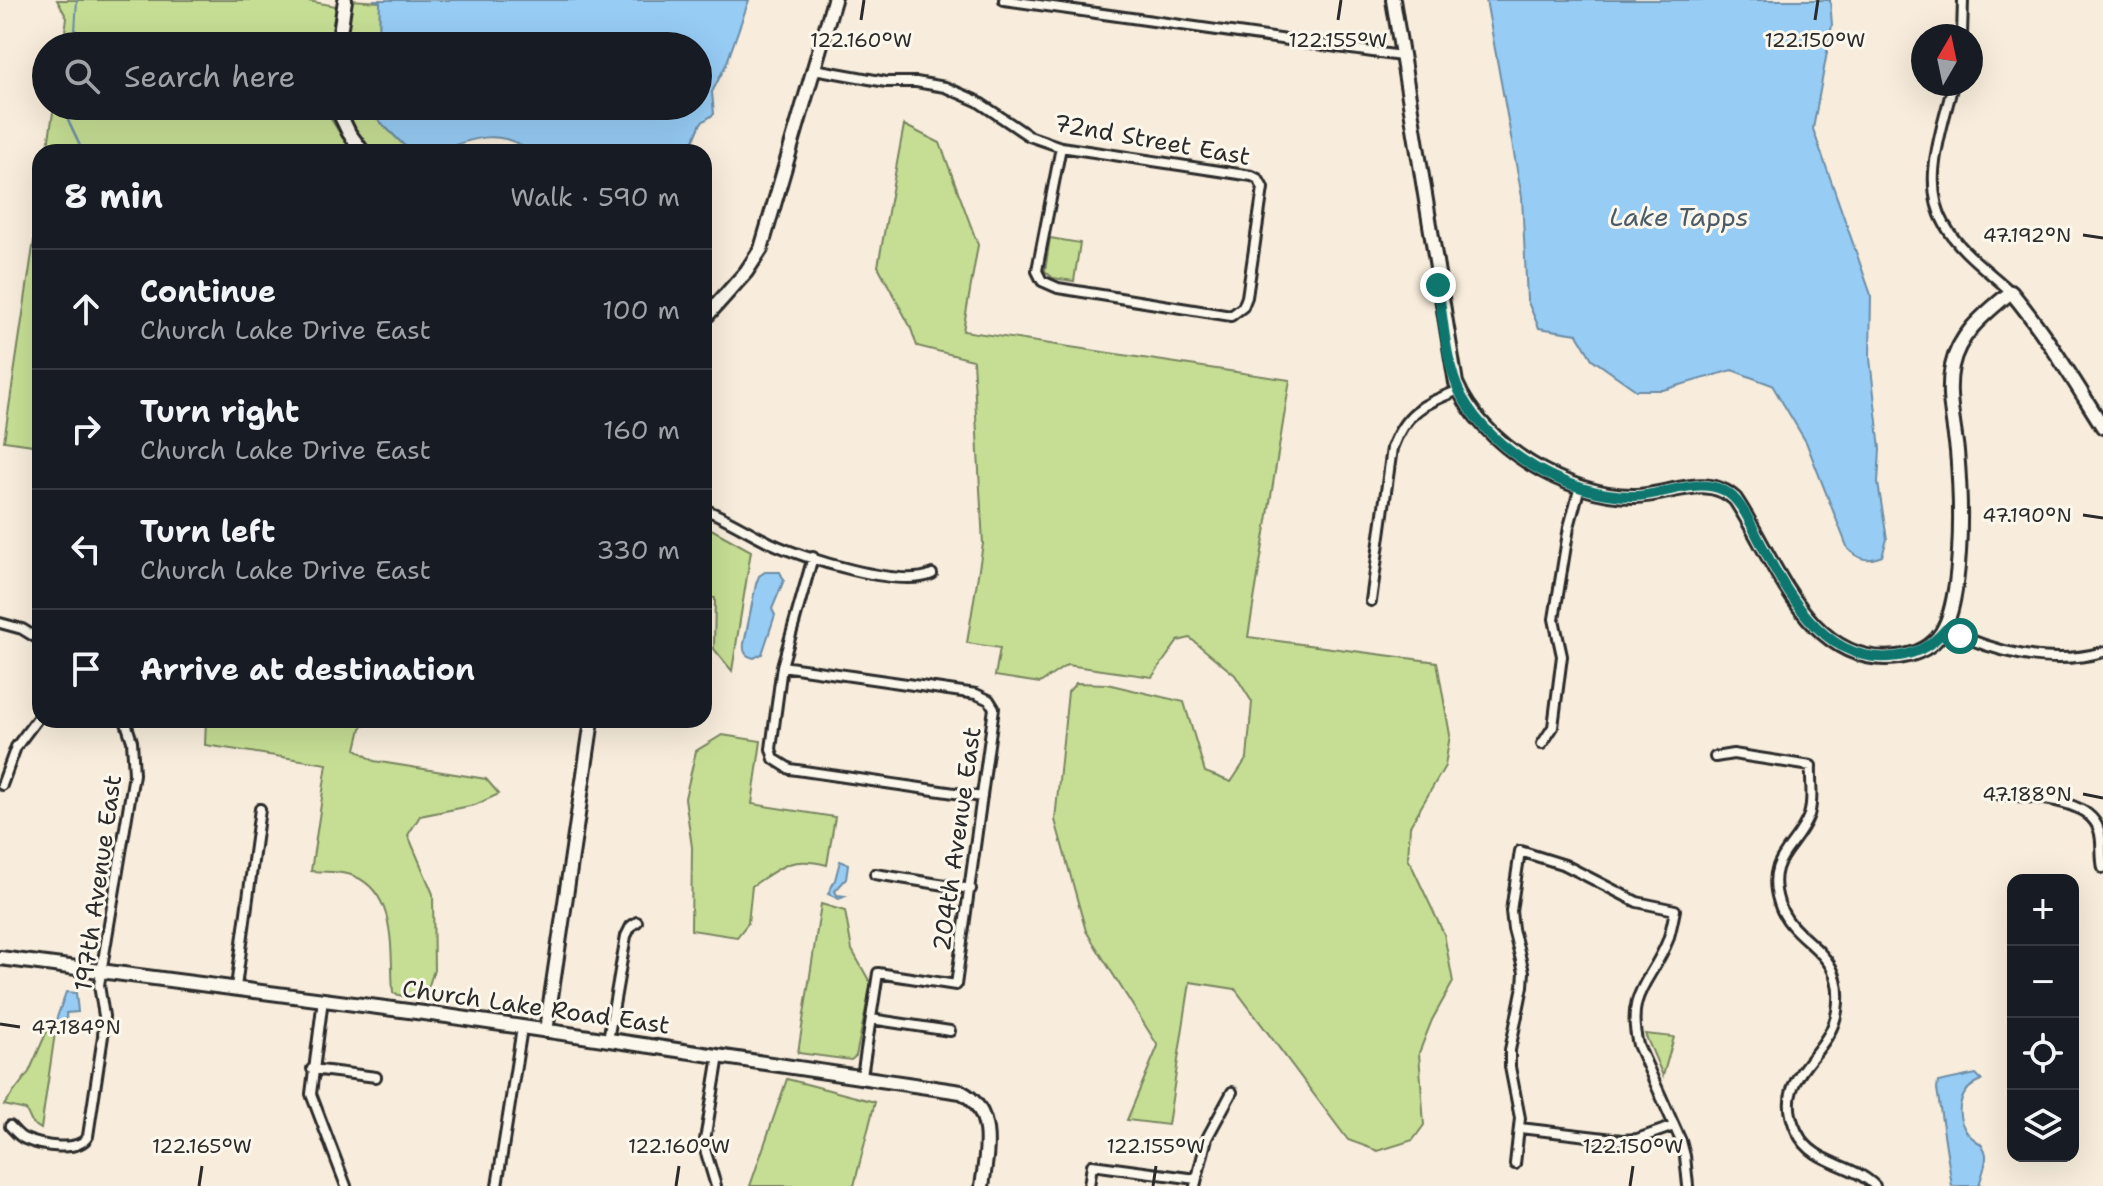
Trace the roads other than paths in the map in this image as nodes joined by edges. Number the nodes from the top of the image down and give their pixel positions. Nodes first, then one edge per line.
1 (329, 0) edge
2 (834, 0) edge
3 (1004, 0) edge
4 (1393, 0) edge
5 (1963, 0) edge
6 (345, 1) edge
7 (1962, 24) edge
8 (340, 32) edge
9 (1401, 56) junction
10 (814, 69) junction
11 (1950, 96) edge
12 (343, 120) edge
13 (356, 144) edge
14 (1061, 147) junction
15 (2011, 292) junction
16 (712, 310) edge
17 (1459, 390) junction
18 (2103, 427) edge
19 (1580, 486) junction
20 (712, 513) edge
21 (813, 557) junction
22 (932, 574) dead end
23 (1371, 601) dead end
24 (0, 623) edge
25 (1946, 629) junction
26 (32, 635) edge
27 (2103, 652) edge
28 (782, 666) junction
29 (32, 726) edge
30 (128, 728) edge
31 (591, 728) edge
32 (1542, 744) dead end
33 (1715, 757) dead end
34 (2, 785) dead end
35 (1997, 794) dead end
36 (982, 797) junction
37 (260, 809) dead end
38 (2103, 868) edge
39 (875, 874) dead end
40 (971, 889) junction
41 (637, 922) dead end
42 (0, 958) edge
43 (102, 970) junction
44 (236, 987) junction
45 (323, 999) junction
46 (871, 1019) junction
47 (522, 1028) junction
48 (546, 1031) junction
49 (950, 1031) dead end
50 (608, 1040) junction
51 (719, 1056) junction
52 (312, 1069) junction
53 (862, 1076) junction
54 (376, 1077) dead end
55 (1232, 1092) dead end
56 (10, 1126) dead end
57 (1674, 1126) junction
58 (1520, 1128) junction
59 (1515, 1164) dead end
60 (1196, 1182) edge
61 (346, 1186) edge
62 (497, 1186) edge
63 (716, 1186) edge
64 (982, 1186) edge
65 (1089, 1186) edge
66 (1688, 1186) edge
67 (1875, 1186) edge

1 - 6 street
2 - 10 street
3 - 9 street
4 - 9 street
5 - 7 street
6 - 8 street
9 - 17 street
10 - 14 street, 72nd Street East
10 - 16 street
11 - 15 street
12 - 13 street
14 - 14 street, 72nd Street East
15 - 18 street
15 - 25 street
17 - 19 street
17 - 23 street
19 - 25 street
19 - 32 street
20 - 21 street
21 - 22 street
21 - 28 street
24 - 26 street
25 - 27 street
28 - 36 street
28 - 36 street, 204th Avenue East
29 - 34 street
30 - 43 street, 197th Avenue East
31 - 48 street
33 - 67 street
35 - 38 street
36 - 40 street, 204th Avenue East
37 - 44 street
39 - 40 street
40 - 46 street, 204th Avenue East
41 - 50 street
42 - 43 street, Church Lake Road East
43 - 44 street, Church Lake Road East
43 - 56 street, 197th Avenue East
44 - 45 street, Church Lake Road East
45 - 47 street, Church Lake Road East
45 - 52 street
46 - 49 street
46 - 53 street
47 - 48 street, Church Lake Road East
47 - 62 street
48 - 50 street, Church Lake Road East
50 - 51 street, Church Lake Road East
51 - 53 street, Church Lake Road East
51 - 63 street
52 - 54 street
52 - 61 street
53 - 64 street, Church Lake Road East
55 - 60 street
57 - 58 street
57 - 58 street
57 - 66 street
58 - 59 street
60 - 65 street

